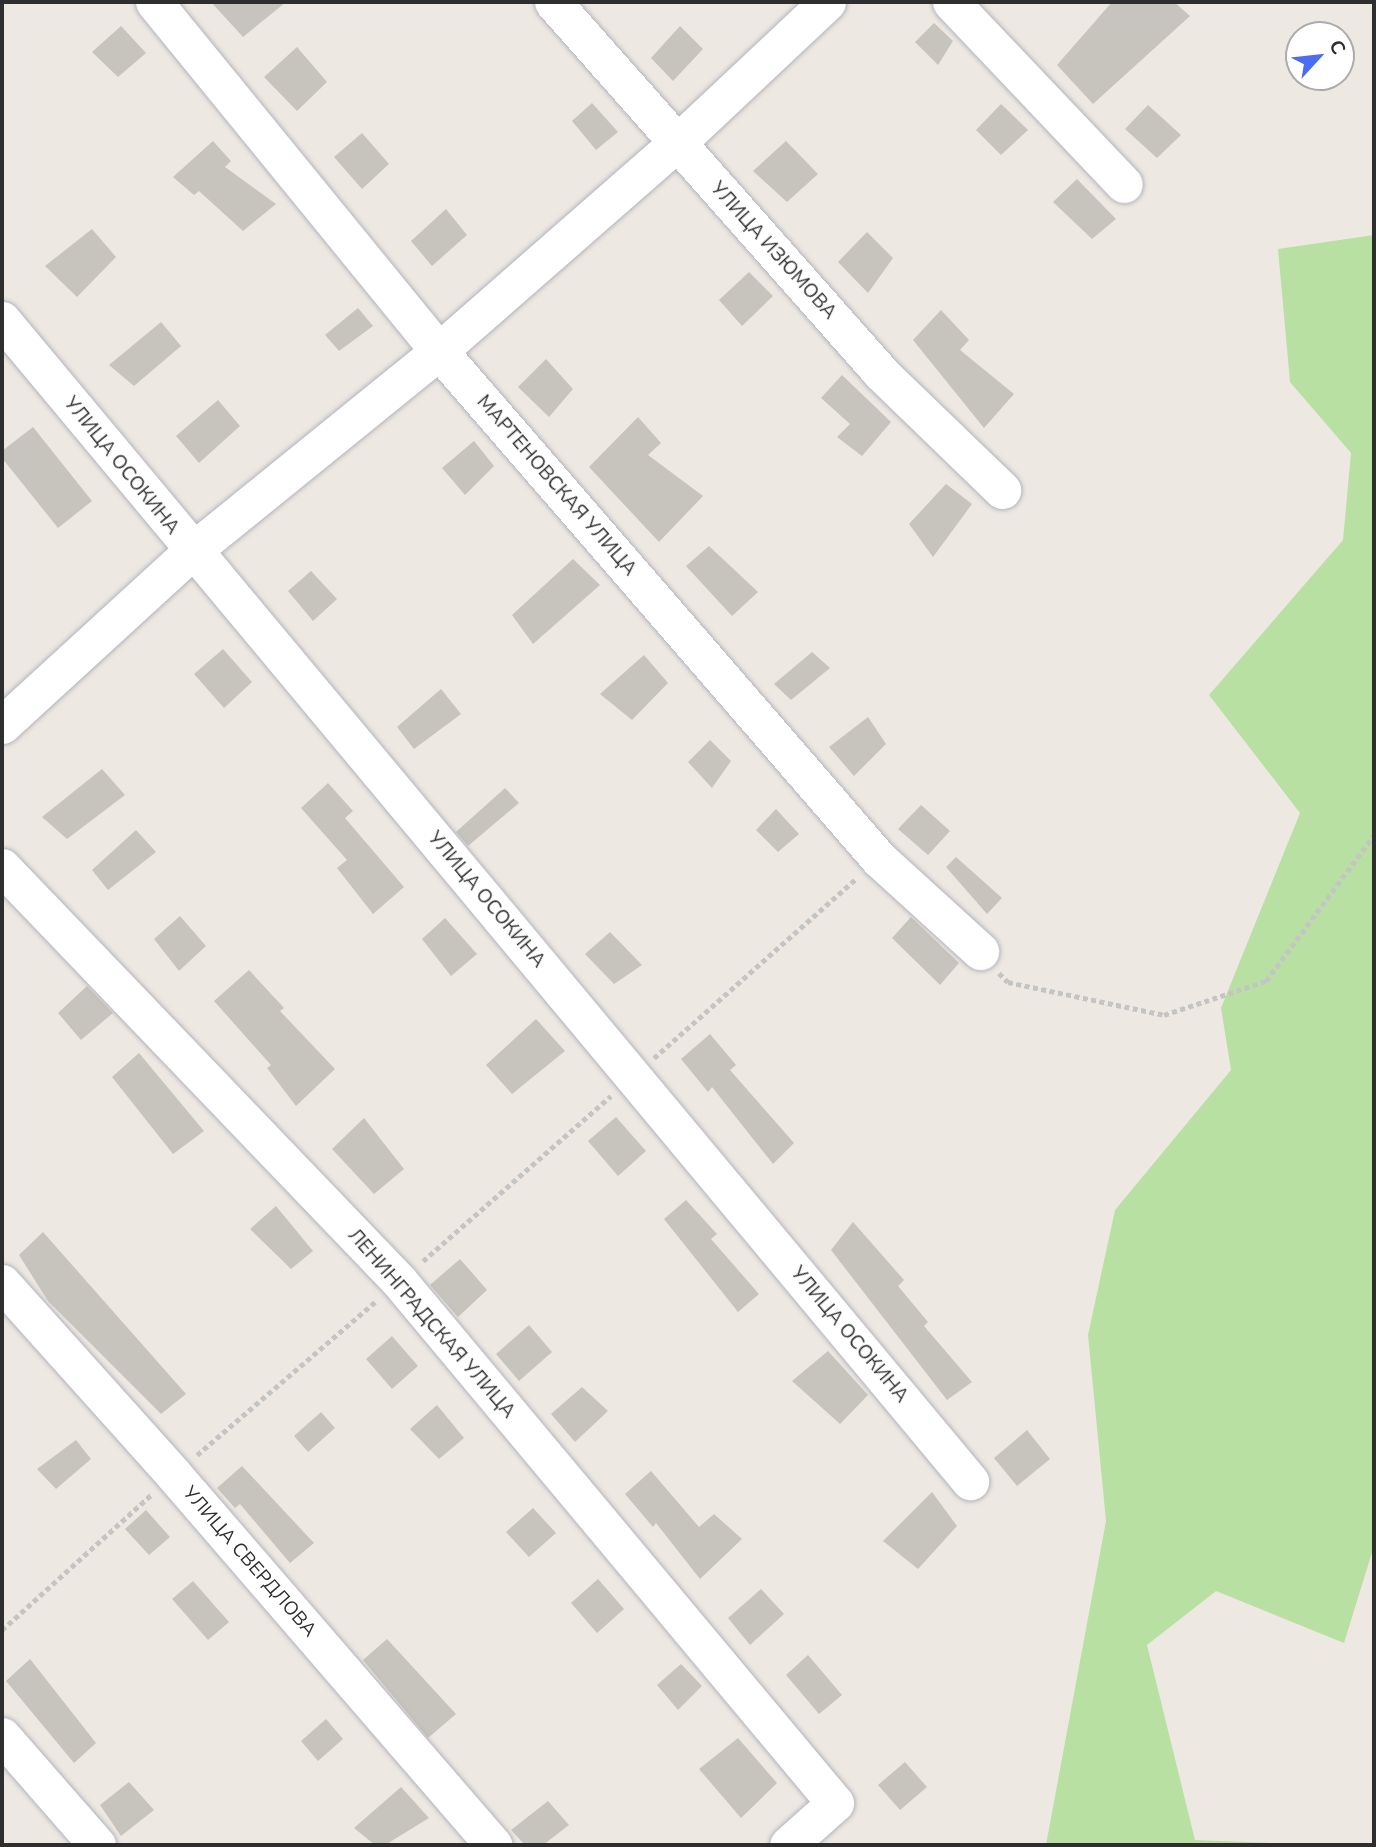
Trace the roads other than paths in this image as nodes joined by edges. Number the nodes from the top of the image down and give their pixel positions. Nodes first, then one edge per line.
1 (154, 2) edge
2 (553, 2) edge
3 (827, 2) edge
4 (951, 2) edge
5 (677, 143) junction
6 (1124, 184) dead end
7 (2, 320) edge
8 (439, 351) junction
9 (1002, 491) dead end
10 (191, 552) junction
11 (2, 725) edge
12 (2, 867) edge
13 (980, 951) road end
14 (2, 1283) edge
15 (970, 1480) dead end
16 (2, 1736) edge
17 (97, 1845) edge
18 (493, 1845) edge
19 (788, 1845) edge

1 - 8 street, МАРТЕНОВСКАЯ УЛИЦА
2 - 5 street, УЛИЦА ИЗЮМОВА
3 - 5 street
4 - 6 street
5 - 8 street
5 - 9 street, УЛИЦА ИЗЮМОВА
7 - 10 street, УЛИЦА ОСОКИНА
8 - 10 street
8 - 13 street, МАРТЕНОВСКАЯ УЛИЦА
10 - 11 street
10 - 15 street, УЛИЦА ОСОКИНА
12 - 19 street, ЛЕНИНГРАДСКАЯ УЛИЦА
14 - 18 street, УЛИЦА СВЕРДЛОВА
16 - 17 street

